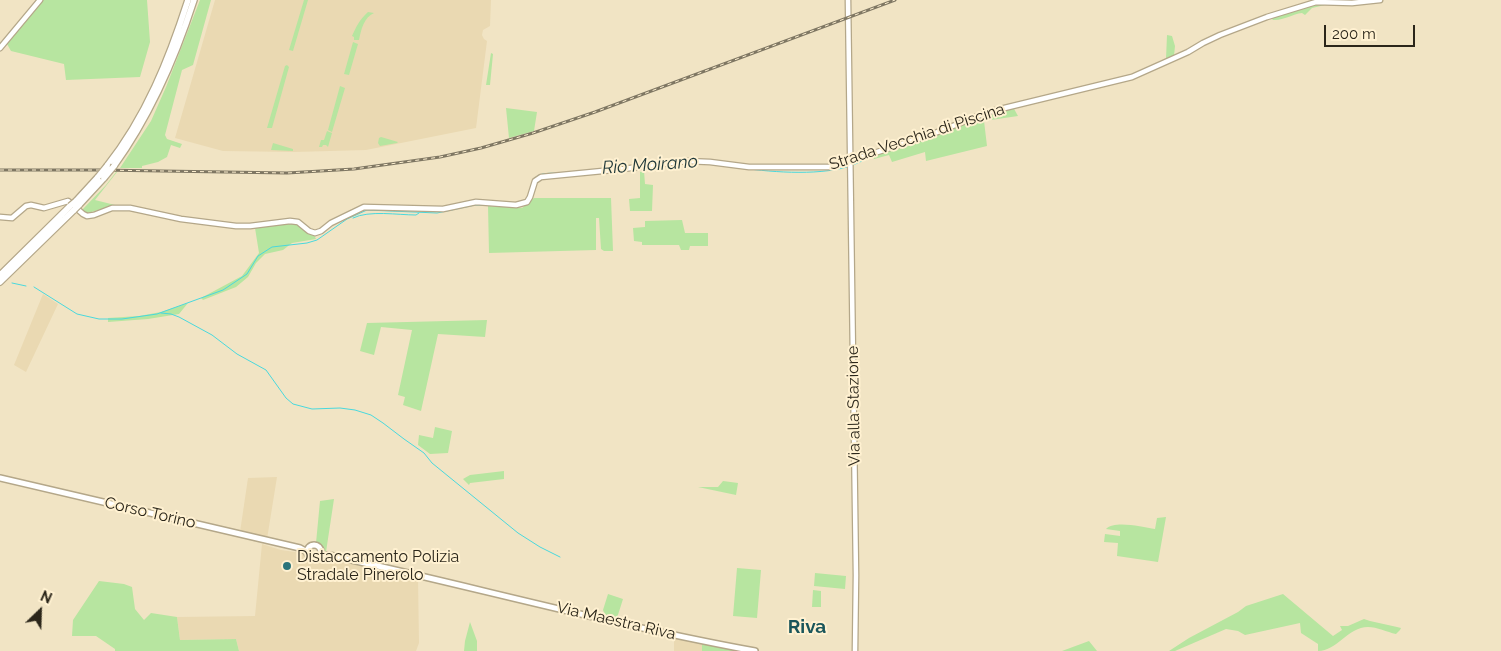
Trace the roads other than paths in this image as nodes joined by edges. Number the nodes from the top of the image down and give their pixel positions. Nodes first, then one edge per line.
1 (40, 0) edge
2 (188, 0) edge
3 (194, 0) edge
4 (848, 0) edge
5 (1380, 0) edge
6 (0, 48) edge
7 (850, 161) junction
8 (101, 177) junction
9 (72, 208) junction
10 (0, 217) edge
11 (0, 275) edge
12 (0, 282) edge
13 (0, 478) edge
14 (308, 550) junction
15 (320, 553) junction
16 (755, 651) edge
17 (855, 651) edge

1 - 6 street
2 - 8 main road, bridge
3 - 8 main road, bridge
4 - 7 street, Via alla Stazione
5 - 7 street, Strada Vecchia di Piscina
7 - 10 street, Strada Vecchia di Piscina
7 - 17 street, Via alla Stazione
8 - 9 main road, bridge
9 - 11 main road
9 - 12 main road
13 - 14 main road, Corso Torino
14 - 15 main road
14 - 15 main road
15 - 16 main road, Via Maestra Riva

